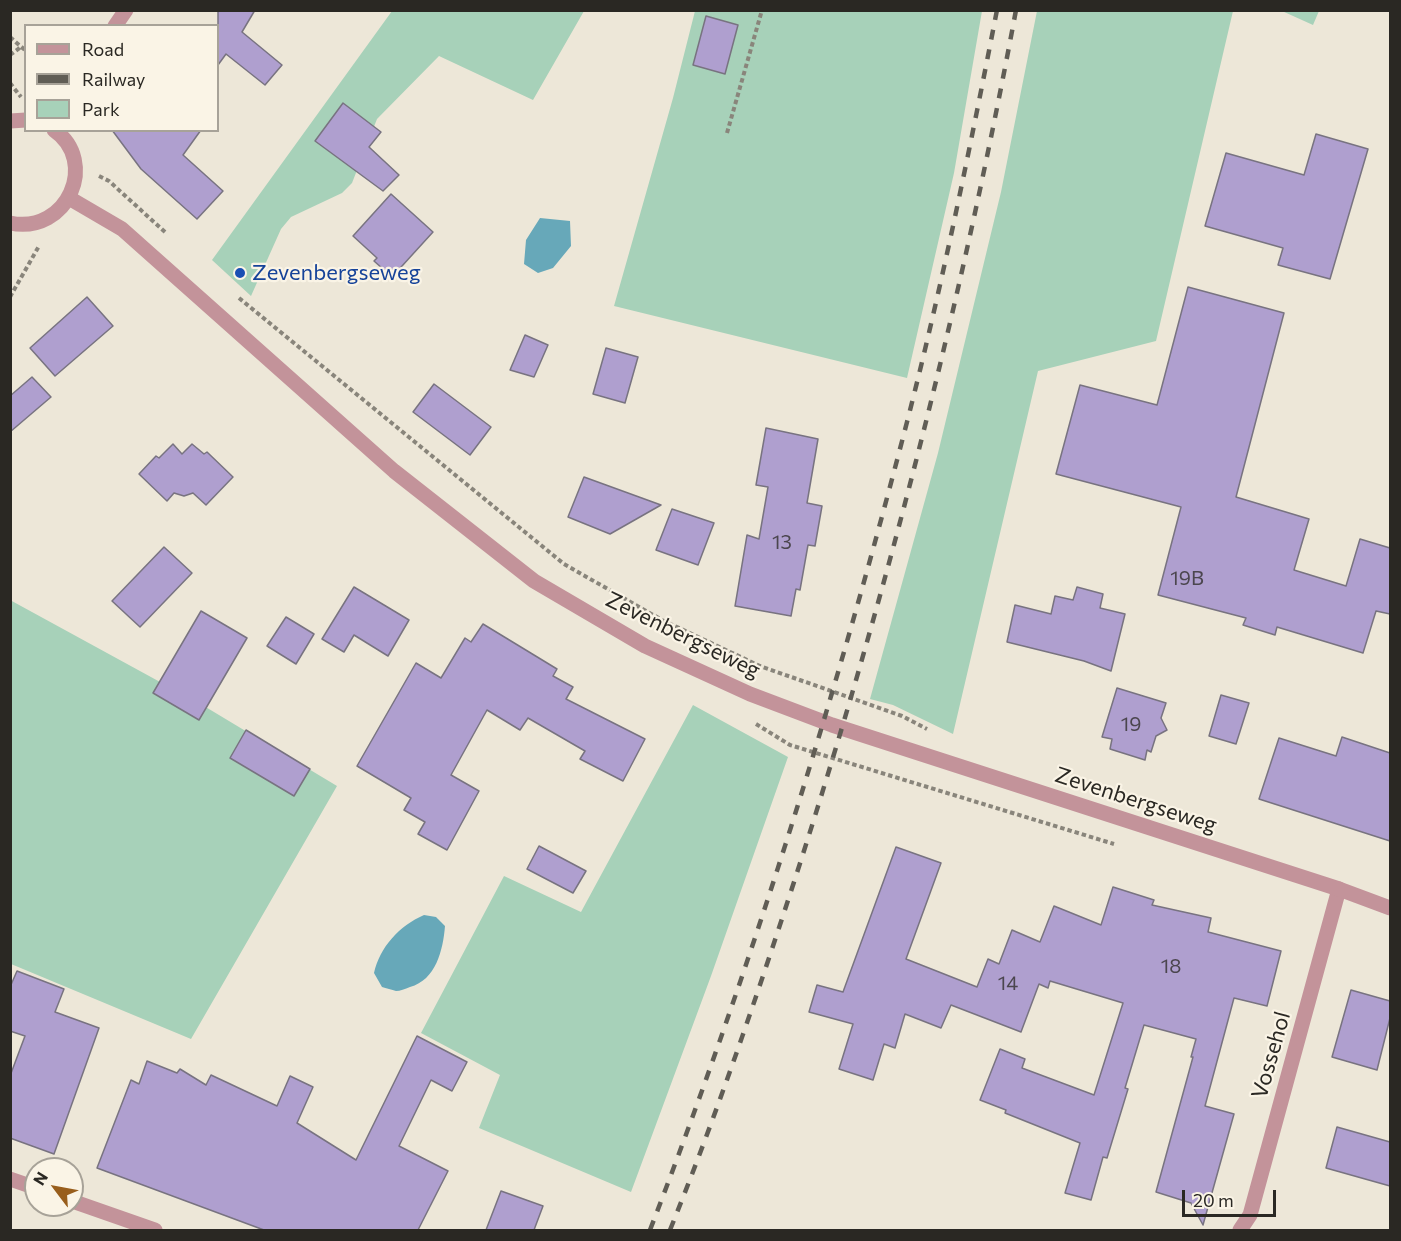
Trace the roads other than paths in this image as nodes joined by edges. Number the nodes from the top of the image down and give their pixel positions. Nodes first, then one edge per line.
1 (126, 10) edge
2 (116, 24) edge
3 (57, 132) edge
4 (69, 198) junction
5 (10, 224) edge
6 (1339, 889) junction
7 (1390, 908) edge
8 (84, 1205) edge
9 (155, 1230) edge
10 (1240, 1230) edge

1 - 2 street
3 - 4 street
4 - 5 street
4 - 6 street, Zevenbergseweg
6 - 7 street, Zevenbergseweg
6 - 10 street, Vossehol
8 - 9 street

